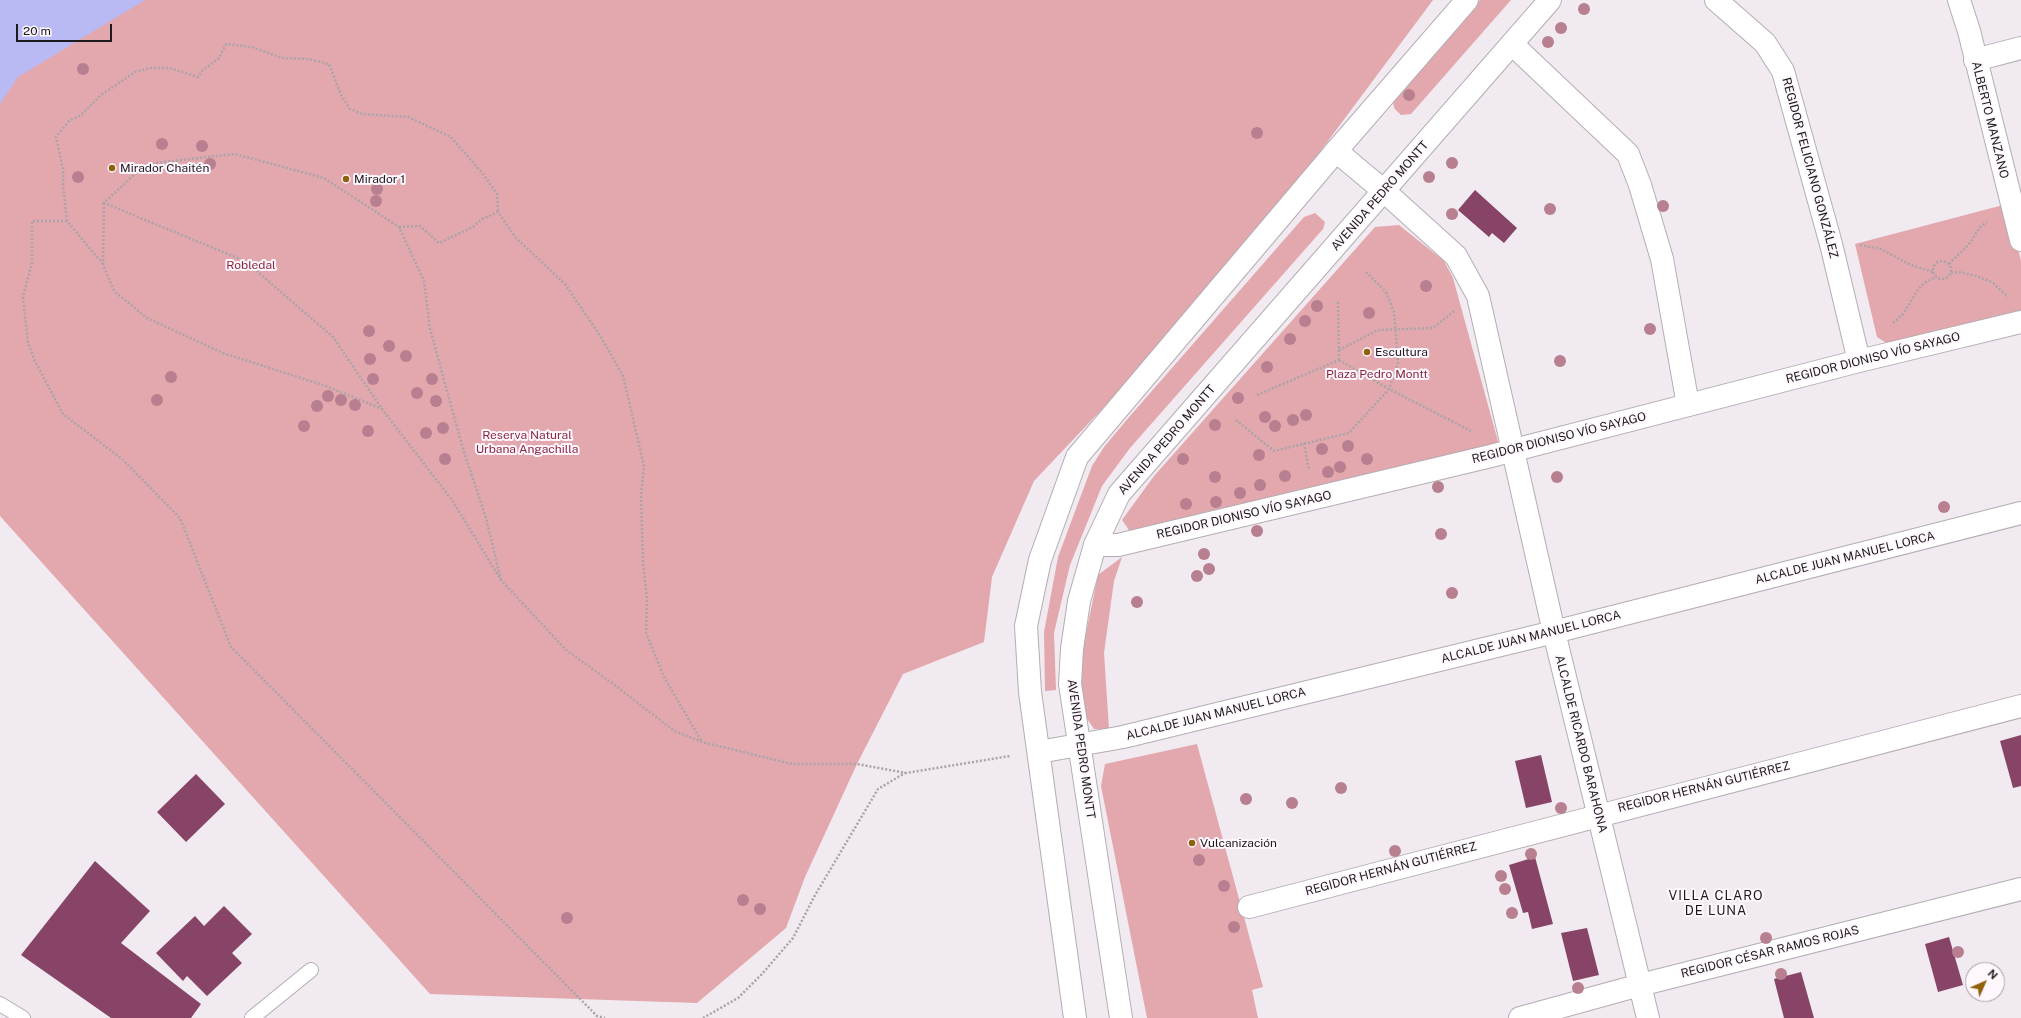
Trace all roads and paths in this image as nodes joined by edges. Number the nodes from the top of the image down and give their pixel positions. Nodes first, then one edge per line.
1 (1467, 0) edge
2 (1550, 0) edge
3 (1716, 0) edge
4 (1959, 0) edge
5 (1512, 44) junction
6 (2021, 48) edge
7 (1975, 60) junction
8 (1336, 151) junction
9 (2008, 189) junction
10 (1384, 191) junction
11 (104, 203) junction
12 (498, 212) junction
13 (67, 221) junction
14 (399, 227) junction
15 (2021, 240) edge
16 (1831, 244) junction
17 (103, 264) junction
18 (1949, 264) junction
19 (1366, 272) dead end
20 (1933, 272) junction
21 (1950, 273) junction
22 (1936, 277) junction
23 (1338, 302) dead end
24 (1455, 310) dead end
25 (2020, 322) edge
26 (1395, 330) junction
27 (1339, 350) junction
28 (1857, 352) junction
29 (1339, 360) junction
30 (1389, 389) junction
31 (1257, 396) dead end
32 (1688, 405) junction
33 (382, 409) junction
34 (1236, 420) dead end
35 (1474, 432) dead end
36 (1514, 450) junction
37 (2021, 513) edge
38 (1095, 544) junction
39 (501, 580) junction
40 (1554, 632) junction
41 (2021, 706) edge
42 (702, 742) junction
43 (1078, 743) junction
44 (1039, 752) junction
45 (906, 773) junction
46 (1599, 815) junction
47 (2021, 889) edge
48 (1249, 907) dead end
49 (311, 970) dead end
50 (1640, 985) junction
51 (0, 1004) edge
52 (23, 1018) edge
53 (252, 1018) edge
54 (605, 1018) edge
55 (703, 1018) edge
56 (1075, 1018) edge
57 (1122, 1018) edge
58 (1520, 1018) edge
59 (1648, 1018) edge

1 - 8 street
2 - 5 street, AVENIDA PEDRO MONTT
3 - 16 street, REGIDOR FELICIANO GONZÁLEZ
4 - 7 street, ALBERTO MANZANO
5 - 10 street, AVENIDA PEDRO MONTT
5 - 32 street
6 - 7 street
7 - 9 street, ALBERTO MANZANO
8 - 10 street, ALCALDE RICARDO BARAHONA
8 - 44 street
9 - 15 street, ALBERTO MANZANO
9 - 18 path
10 - 36 street, ALCALDE RICARDO BARAHONA
10 - 38 street, AVENIDA PEDRO MONTT
11 - 14 path
11 - 17 path
11 - 33 path
12 - 13 path
12 - 14 path
12 - 42 path
13 - 17 path
13 - 54 path
14 - 39 path
16 - 20 path
16 - 28 street, REGIDOR FELICIANO GONZÁLEZ
17 - 33 path
18 - 20 path
18 - 21 path
19 - 26 path
20 - 22 path
21 - 22 path
21 - 25 path
22 - 28 path
23 - 27 path
24 - 26 path
25 - 28 street, REGIDOR DIONISO VÍO SAYAGO
26 - 27 path
26 - 30 path
27 - 29 path
28 - 32 street, REGIDOR DIONISO VÍO SAYAGO
29 - 30 path
29 - 31 path
30 - 34 path
30 - 35 path
32 - 36 street, REGIDOR DIONISO VÍO SAYAGO
33 - 39 path
36 - 38 street, REGIDOR DIONISO VÍO SAYAGO
36 - 40 street, ALCALDE RICARDO BARAHONA
37 - 40 street, ALCALDE JUAN MANUEL LORCA
38 - 43 street, AVENIDA PEDRO MONTT
39 - 42 path
40 - 43 street, ALCALDE JUAN MANUEL LORCA
40 - 46 street, ALCALDE RICARDO BARAHONA
41 - 46 street, REGIDOR HERNÁN GUTIÉRREZ
42 - 45 path
43 - 44 street, ALCALDE JUAN MANUEL LORCA
43 - 57 street, AVENIDA PEDRO MONTT
44 - 45 path
44 - 56 street
45 - 55 path
46 - 48 street, REGIDOR HERNÁN GUTIÉRREZ
46 - 50 street, ALCALDE RICARDO BARAHONA
47 - 50 street, REGIDOR CÉSAR RAMOS ROJAS
49 - 53 lane
50 - 58 street, REGIDOR CÉSAR RAMOS ROJAS
50 - 59 street, ALCALDE RICARDO BARAHONA
51 - 52 lane

